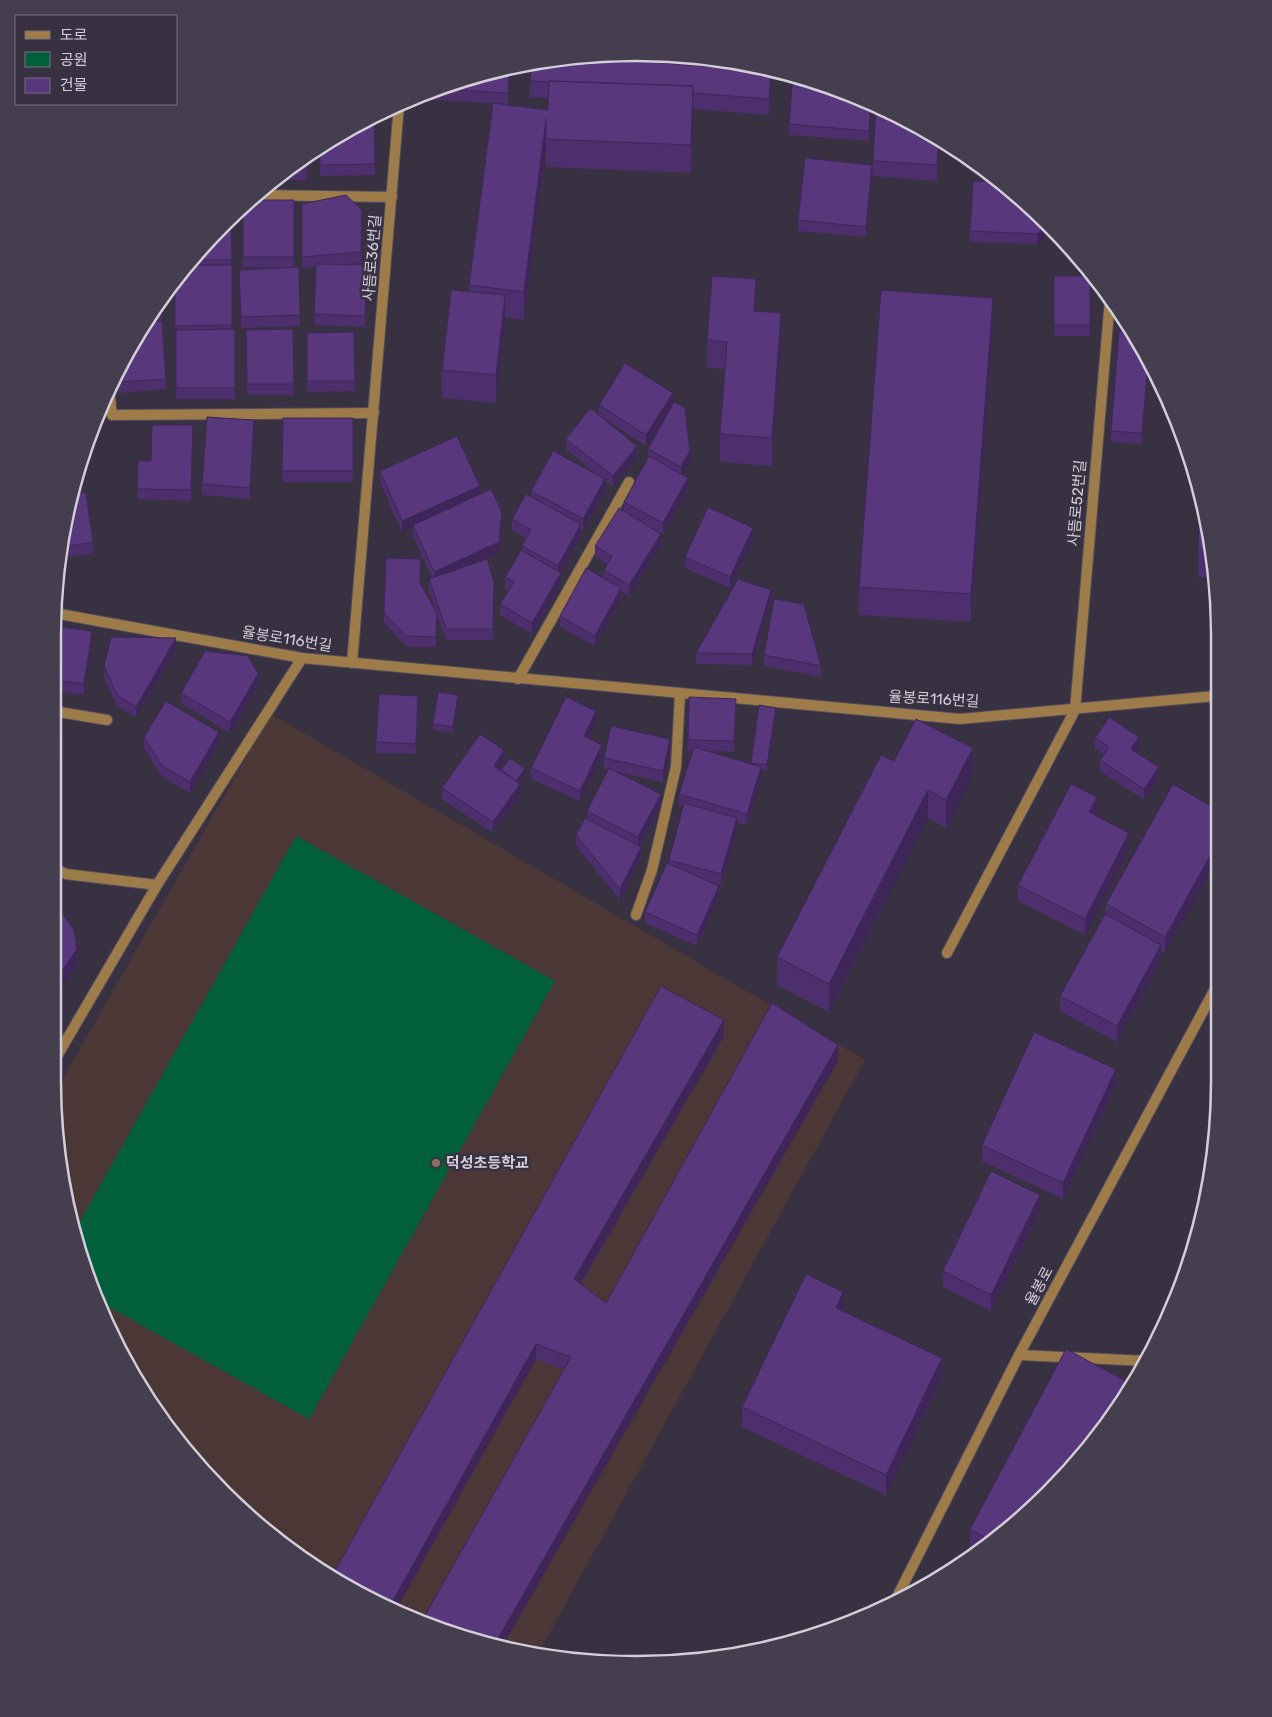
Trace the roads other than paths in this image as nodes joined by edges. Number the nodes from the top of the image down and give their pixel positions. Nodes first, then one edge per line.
1 (398, 113) edge
2 (268, 195) edge
3 (392, 196) junction
4 (1109, 310) edge
5 (111, 403) edge
6 (374, 413) junction
7 (629, 482) dead end
8 (62, 614) edge
9 (302, 658) junction
10 (352, 663) junction
11 (518, 679) junction
12 (680, 694) junction
13 (1211, 696) edge
14 (1075, 710) junction
15 (61, 712) edge
16 (108, 720) dead end
17 (61, 872) edge
18 (157, 885) junction
19 (636, 915) dead end
20 (947, 953) dead end
21 (1211, 996) edge
22 (61, 1048) edge
23 (1019, 1355) junction
24 (1138, 1361) edge
25 (900, 1591) edge

1 - 3 street, 사뜸로36번길
2 - 3 street
3 - 6 street, 사뜸로36번길
4 - 14 street, 사뜸로52번길
5 - 6 street
6 - 10 street, 사뜸로36번길
7 - 11 street
8 - 9 street, 율봉로116번길
9 - 10 street, 율봉로116번길
9 - 18 street
10 - 11 street, 율봉로116번길
11 - 12 street, 율봉로116번길
12 - 14 street, 율봉로116번길
12 - 19 street
13 - 14 street, 율봉로116번길
14 - 20 street
15 - 16 street
17 - 18 street
18 - 22 street
21 - 23 street, 율봉로
23 - 24 street
23 - 25 street, 율봉로

